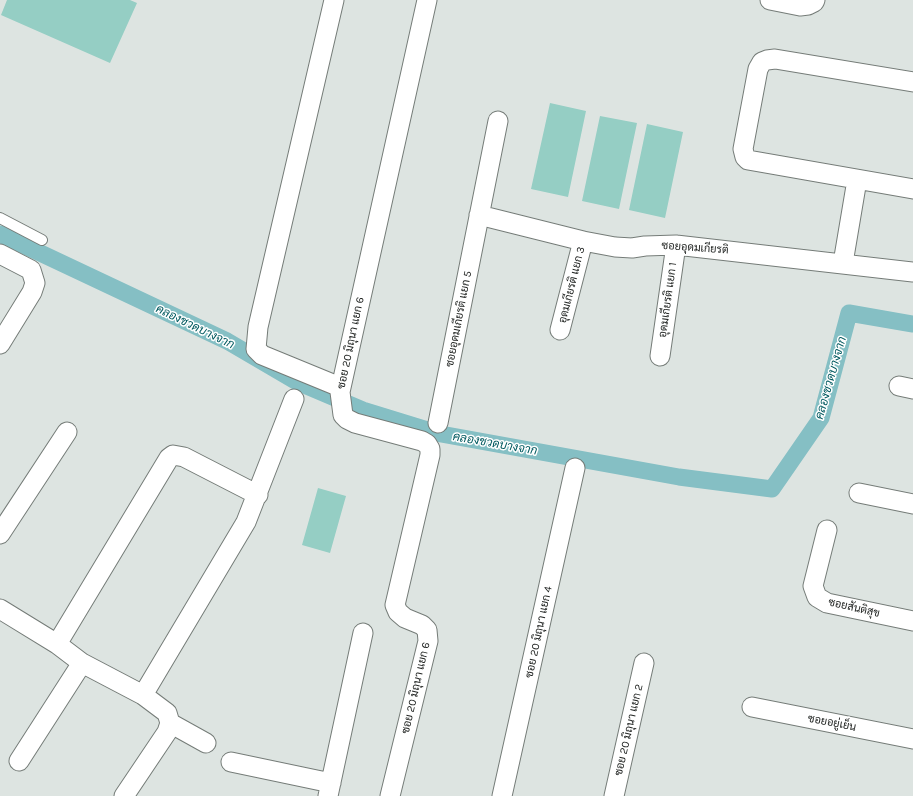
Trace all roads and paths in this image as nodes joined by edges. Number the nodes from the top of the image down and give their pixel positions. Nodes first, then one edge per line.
1 (334, 0) edge
2 (427, 0) edge
3 (770, 0) edge
4 (808, 3) edge
5 (913, 82) edge
6 (498, 121) dead end
7 (857, 180) junction
8 (913, 189) edge
9 (479, 216) junction
10 (0, 218) edge
11 (42, 240) dead end
12 (583, 241) junction
13 (676, 244) junction
14 (0, 254) edge
15 (844, 263) junction
16 (913, 272) edge
17 (560, 330) dead end
18 (0, 344) edge
19 (660, 356) dead end
20 (340, 389) junction
21 (294, 399) dead end
22 (438, 423) dead end
23 (67, 432) dead end
24 (575, 468) dead end
25 (859, 493) dead end
26 (258, 495) junction
27 (913, 504) edge
28 (827, 530) dead end
29 (0, 534) edge
30 (0, 609) edge
31 (913, 621) edge
32 (363, 633) dead end
33 (57, 644) junction
34 (82, 663) junction
35 (644, 663) dead end
36 (143, 695) junction
37 (752, 707) dead end
38 (170, 723) junction
39 (913, 739) edge
40 (206, 743) dead end
41 (19, 761) dead end
42 (231, 762) dead end
43 (329, 789) edge
44 (124, 796) edge
45 (390, 796) edge
46 (502, 796) edge
47 (614, 796) edge

1 - 20 street
2 - 20 street, ซอย 20 มิถุนา แยก 6
3 - 4 street
5 - 7 street
6 - 9 street, ซอยอุดมเกียรติ แยก 5
7 - 8 street
7 - 15 street
9 - 12 street, ซอยอุดมเกียรติ
9 - 22 street, ซอยอุดมเกียรติ แยก 5
10 - 11 lane
12 - 13 street, ซอยอุดมเกียรติ
12 - 17 street, อุดมเกียรติ แยก 3
13 - 15 street, ซอยอุดมเกียรติ
13 - 19 street, อุดมเกียรติ แยก 1
14 - 18 street
15 - 16 street, ซอยอุดมเกียรติ
20 - 45 street, ซอย 20 มิถุนา แยก 6
21 - 26 street
23 - 29 street
24 - 46 street, ซอย 20 มิถุนา แยก 4
25 - 27 street
26 - 33 street
26 - 36 street
28 - 31 street, ซอยสันติสุข
30 - 33 street
32 - 43 street
33 - 34 street
34 - 36 street
34 - 41 street
35 - 47 street, ซอย 20 มิถุนา แยก 2
36 - 38 street
37 - 39 street, ซอยอยู่เย็น
38 - 40 street
38 - 44 street
42 - 43 street

